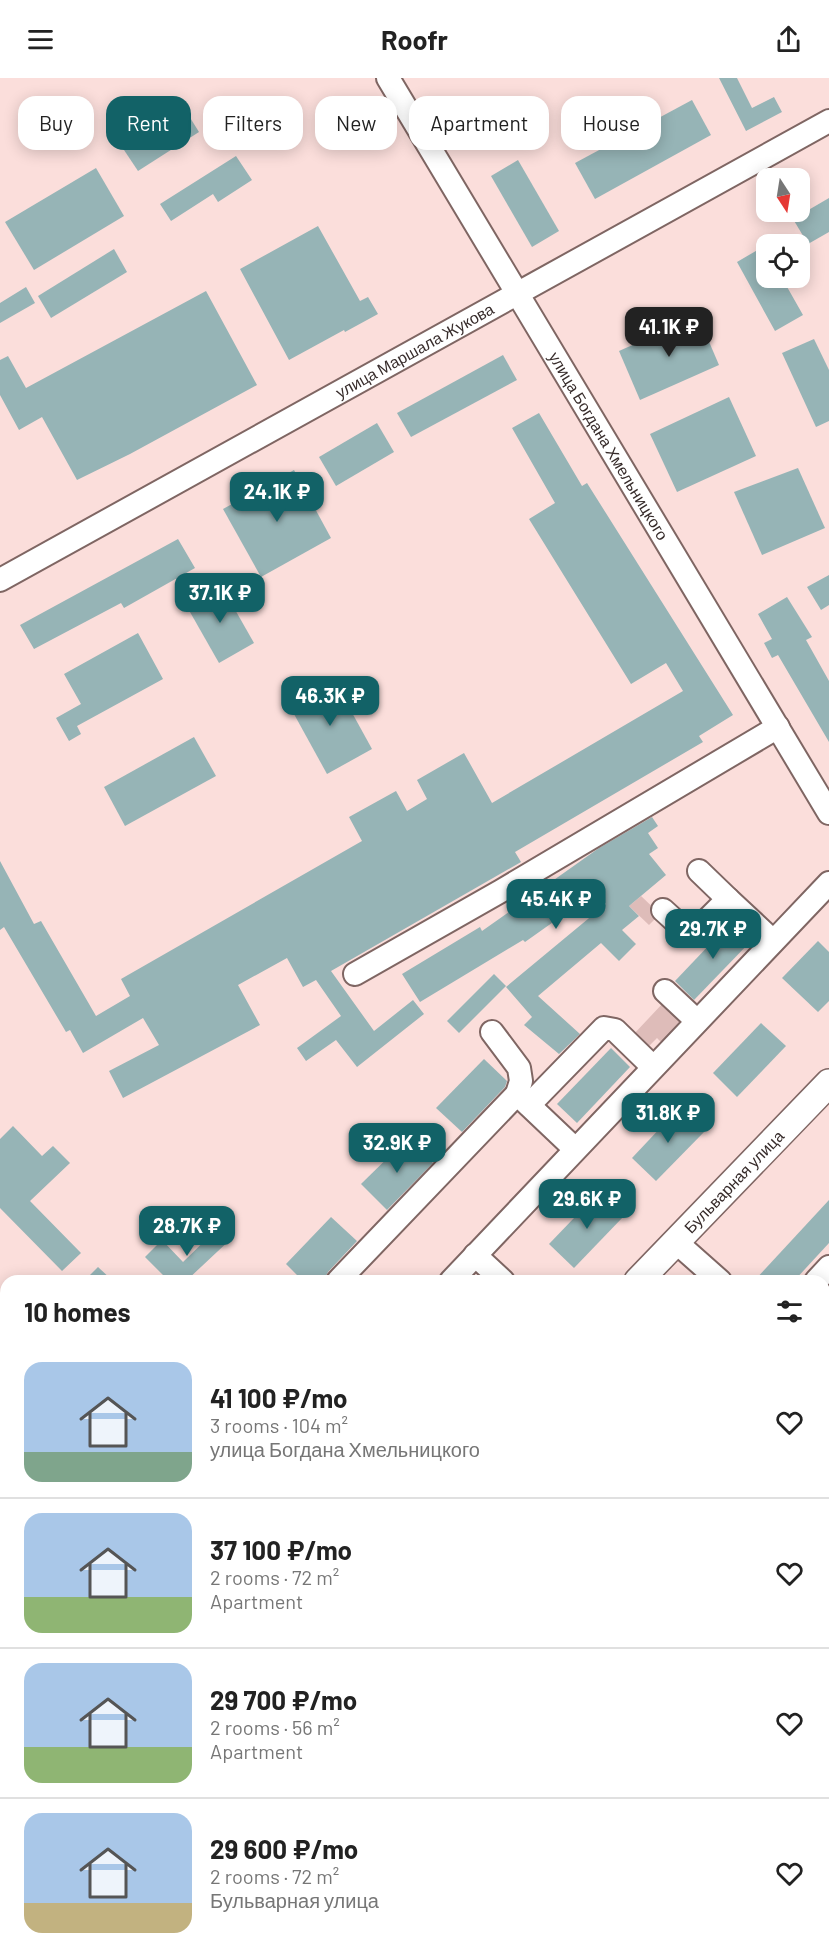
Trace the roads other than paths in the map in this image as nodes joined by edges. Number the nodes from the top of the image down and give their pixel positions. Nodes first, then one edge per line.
1 (388, 78) edge
2 (829, 120) edge
3 (516, 294) junction
4 (0, 580) edge
5 (778, 727) junction
6 (829, 813) edge
7 (699, 871) dead end
8 (826, 891) edge
9 (728, 899) junction
10 (663, 910) dead end
11 (773, 941) junction
12 (355, 974) dead end
13 (665, 991) dead end
14 (697, 1021) junction
15 (492, 1032) dead end
16 (653, 1067) junction
17 (829, 1083) edge
18 (523, 1100) junction
19 (575, 1149) junction
20 (676, 1242) junction
21 (475, 1255) junction
22 (344, 1275) edge
23 (457, 1275) edge
24 (497, 1275) edge
25 (645, 1275) edge
26 (713, 1275) edge

1 - 3 street, улица Богдана Хмельницкого
2 - 3 street, улица Маршала Жукова
3 - 4 street, улица Маршала Жукова
3 - 5 street, улица Богдана Хмельницкого
5 - 6 street, улица Богдана Хмельницкого
5 - 12 street
7 - 9 street
8 - 11 street
9 - 10 street
9 - 11 street
11 - 14 street
13 - 14 street
14 - 16 street
15 - 18 street
16 - 18 street
16 - 19 street
17 - 20 main road, Бульварная улица
18 - 19 street
18 - 22 street
19 - 21 street
20 - 25 main road, Бульварная улица
20 - 26 street
21 - 23 street
21 - 24 street

